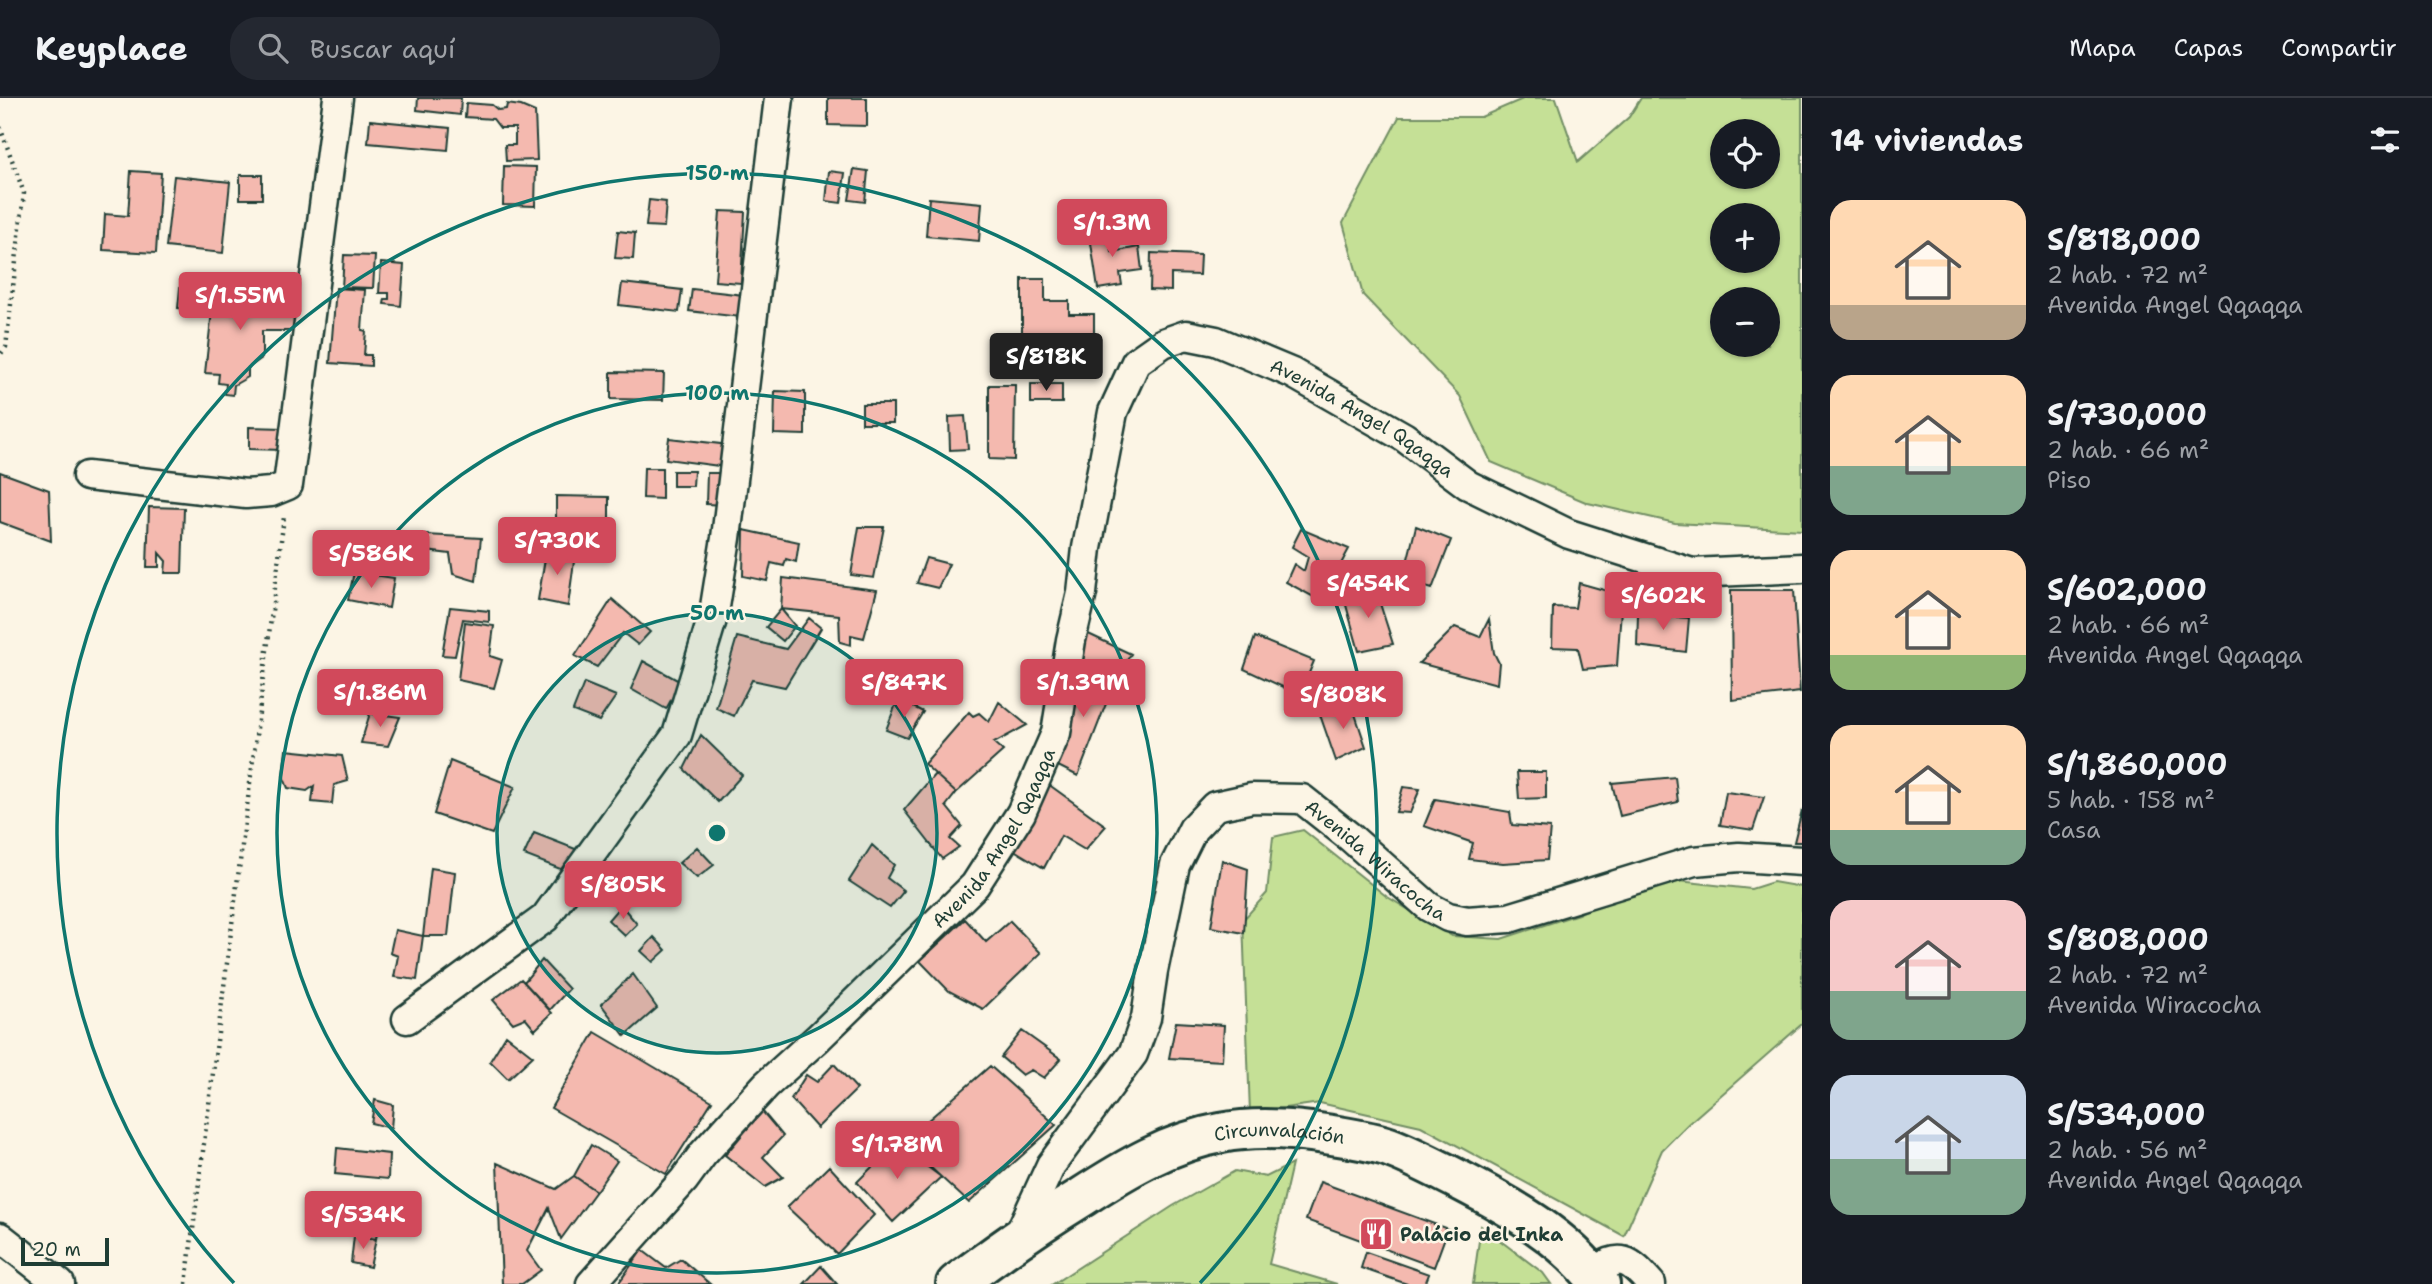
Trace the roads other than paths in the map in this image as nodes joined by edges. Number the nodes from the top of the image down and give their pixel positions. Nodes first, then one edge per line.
1 (338, 98) edge
2 (779, 98) edge
3 (87, 476) dead end
4 (1802, 568) edge
5 (1802, 861) edge
6 (407, 1019) dead end
7 (0, 1237) edge
8 (1018, 1237) junction
9 (1606, 1273) edge
10 (61, 1284) edge
11 (592, 1284) edge
12 (956, 1284) edge
13 (1651, 1284) edge

1 - 3 street
2 - 6 street
4 - 11 street, Avenida Angel Qqaqqa
5 - 8 street, Avenida Wiracocha
7 - 10 street
8 - 9 highway, Circunvalación
8 - 12 highway, Circunvalación
9 - 13 street

